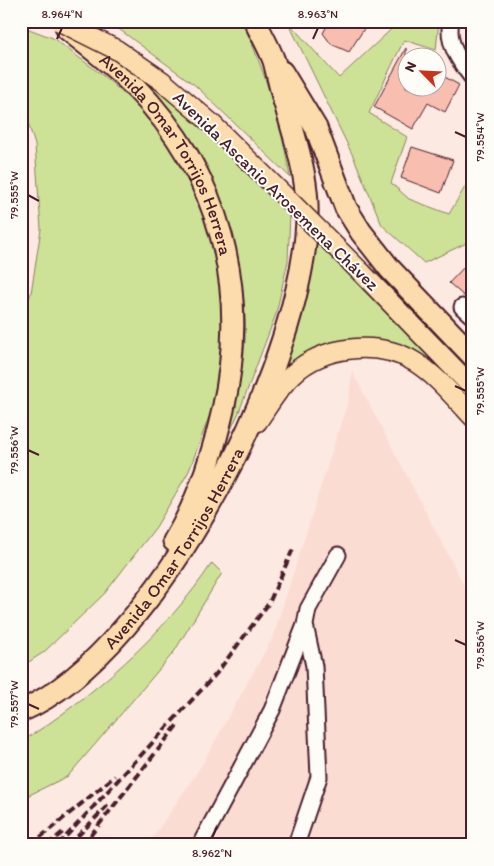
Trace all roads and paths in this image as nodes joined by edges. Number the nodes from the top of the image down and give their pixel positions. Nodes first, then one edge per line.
1 (58, 21) edge
2 (255, 21) edge
3 (450, 21) edge
4 (273, 59) junction
5 (473, 79) edge
6 (473, 356) edge
7 (473, 388) edge
8 (473, 417) edge
9 (244, 442) junction
10 (338, 555) dead end
11 (305, 625) junction
12 (107, 646) junction
13 (42, 702) junction
14 (21, 711) edge
15 (21, 717) edge
16 (200, 845) edge
17 (296, 845) edge

1 - 7 main road, Avenida Ascanio Arosemena Chávez, bridge
1 - 12 highway, Avenida Omar Torrijos Herrera, bridge
2 - 4 highway, Avenida Omar Torrijos Herrera
3 - 5 street
4 - 6 highway
4 - 9 highway, Avenida Omar Torrijos Herrera
8 - 9 main road
9 - 12 highway, Avenida Omar Torrijos Herrera
10 - 11 street
11 - 16 street
11 - 17 street
12 - 13 highway
13 - 14 highway
13 - 15 main road

